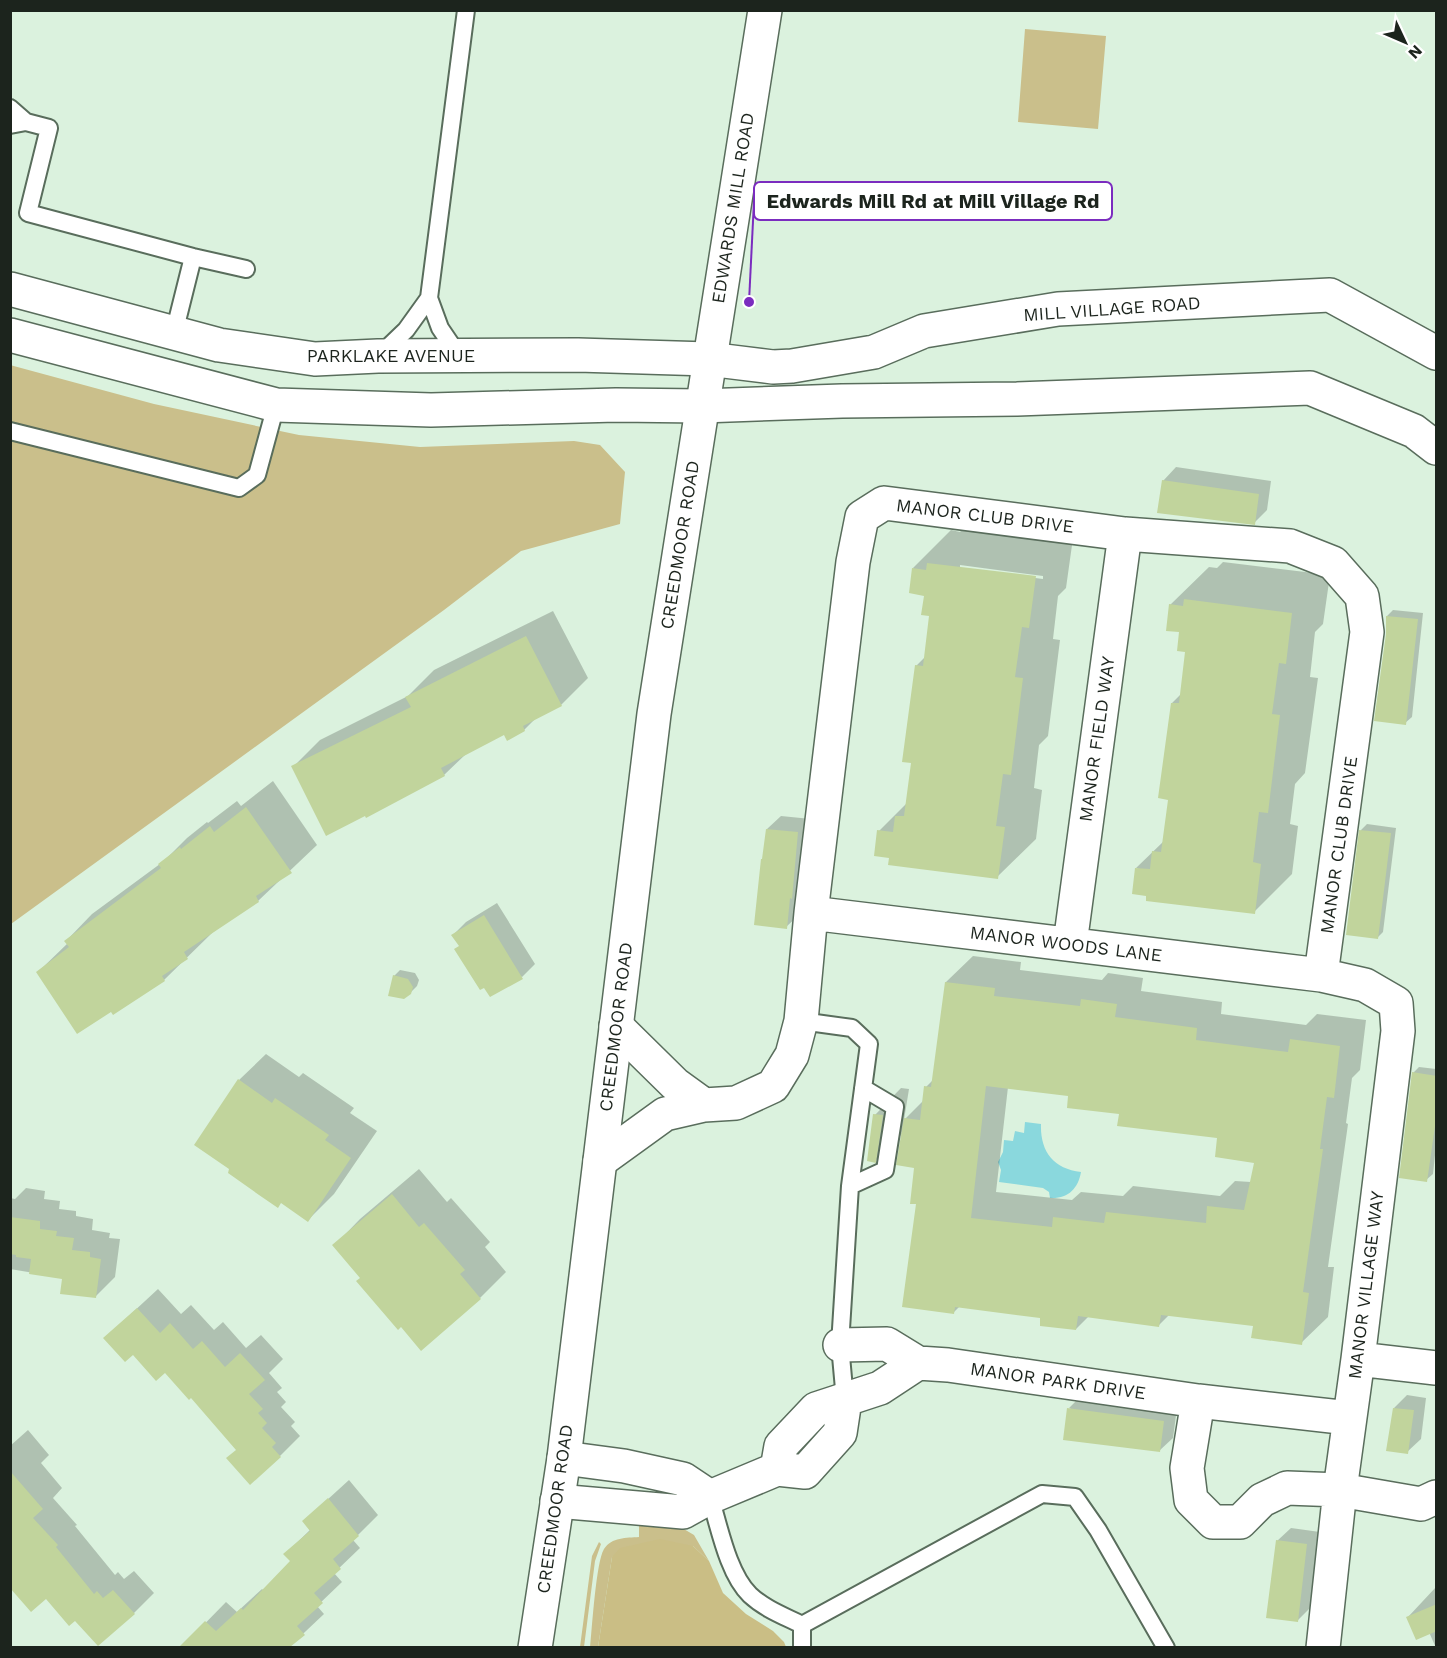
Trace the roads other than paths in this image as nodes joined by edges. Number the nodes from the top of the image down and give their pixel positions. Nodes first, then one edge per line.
1 (466, 10) edge
2 (765, 10) edge
3 (10, 108) edge
4 (18, 124) edge
5 (193, 257) junction
6 (246, 269) dead end
7 (10, 289) edge
8 (429, 298) junction
9 (174, 333) junction
10 (10, 335) edge
11 (1437, 353) edge
12 (378, 356) junction
13 (459, 356) junction
14 (708, 359) junction
15 (276, 405) junction
16 (702, 406) junction
17 (10, 432) edge
18 (1437, 447) edge
19 (1125, 534) junction
20 (811, 913) junction
21 (1070, 944) junction
22 (1322, 975) junction
23 (801, 1021) junction
24 (616, 1026) junction
25 (863, 1088) junction
26 (704, 1105) junction
27 (600, 1161) junction
28 (850, 1186) junction
29 (840, 1345) junction
30 (1358, 1359) junction
31 (918, 1364) junction
32 (1437, 1368) edge
33 (845, 1400) junction
34 (1198, 1401) junction
35 (1349, 1418) junction
36 (564, 1458) junction
37 (1340, 1490) junction
38 (710, 1497) junction
39 (1437, 1497) edge
40 (557, 1501) junction
41 (802, 1625) junction
42 (535, 1647) edge
43 (802, 1647) edge
44 (1166, 1647) edge
45 (1323, 1647) edge

1 - 8 lane
2 - 14 street, EDWARDS MILL ROAD
3 - 4 lane
4 - 5 lane
5 - 6 lane
5 - 9 lane
7 - 9 street, PARKLAKE AVENUE
8 - 12 lane
8 - 13 lane
9 - 12 street, PARKLAKE AVENUE
10 - 15 street
11 - 14 street, MILL VILLAGE ROAD
12 - 13 street, PARKLAKE AVENUE
13 - 14 street, PARKLAKE AVENUE
14 - 16 street, EDWARDS MILL ROAD
15 - 16 street
15 - 17 lane
16 - 18 street
16 - 24 street, CREEDMOOR ROAD
19 - 20 street, MANOR CLUB DRIVE
19 - 21 street, MANOR FIELD WAY
19 - 22 street, MANOR CLUB DRIVE
20 - 21 street, MANOR WOODS LANE
20 - 23 street, MANOR CLUB DRIVE
21 - 22 street, MANOR WOODS LANE
22 - 30 street, MANOR VILLAGE WAY
23 - 25 lane
23 - 26 street, MANOR CLUB DRIVE
24 - 26 street
24 - 27 street, CREEDMOOR ROAD
25 - 28 lane
25 - 28 lane
26 - 27 street, MANOR CLUB DRIVE
27 - 36 street, CREEDMOOR ROAD
28 - 29 lane
29 - 31 street
29 - 33 lane
30 - 32 street
30 - 35 street, MANOR VILLAGE WAY
31 - 33 street
31 - 34 street, MANOR PARK DRIVE
33 - 38 street
34 - 35 street, MANOR PARK DRIVE
34 - 37 street
35 - 37 street, MANOR VILLAGE WAY
36 - 38 street
36 - 40 street, CREEDMOOR ROAD
37 - 39 street
37 - 45 street, MANOR VILLAGE WAY
38 - 40 street
38 - 41 lane
40 - 42 street, CREEDMOOR ROAD
41 - 43 lane
41 - 44 lane

